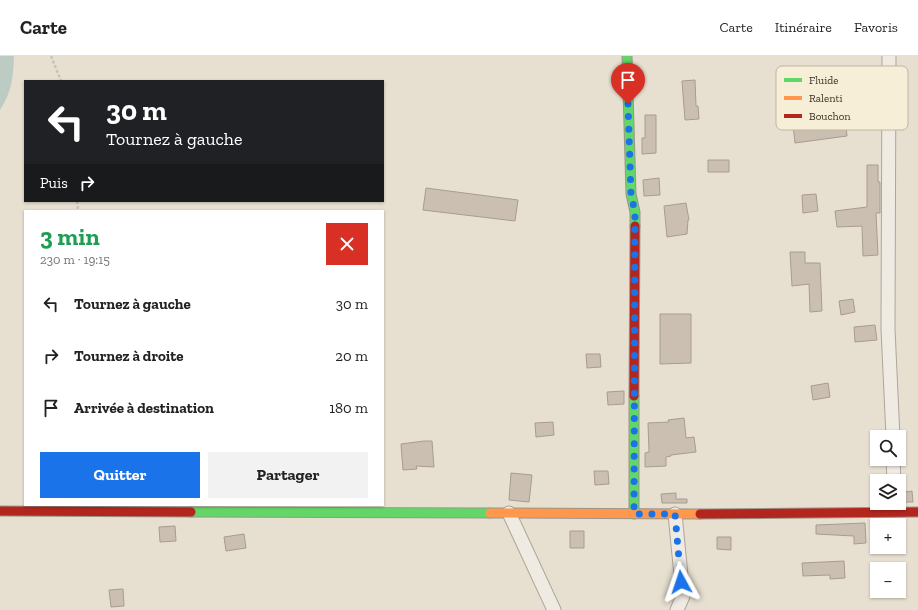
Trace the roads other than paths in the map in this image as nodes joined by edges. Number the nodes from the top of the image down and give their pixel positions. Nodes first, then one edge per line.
1 (627, 56) edge
2 (889, 56) edge
3 (889, 66) edge
4 (889, 130) edge
5 (892, 430) edge
6 (870, 509) edge
7 (906, 510) edge
8 (0, 511) edge
9 (918, 512) edge
10 (509, 513) junction
11 (634, 514) junction
12 (675, 514) junction
13 (554, 610) edge
14 (678, 610) edge

1 - 11 street
2 - 3 street
4 - 5 street
6 - 12 street
7 - 9 street
8 - 10 street
10 - 11 street
10 - 13 street
11 - 12 street
12 - 14 street

